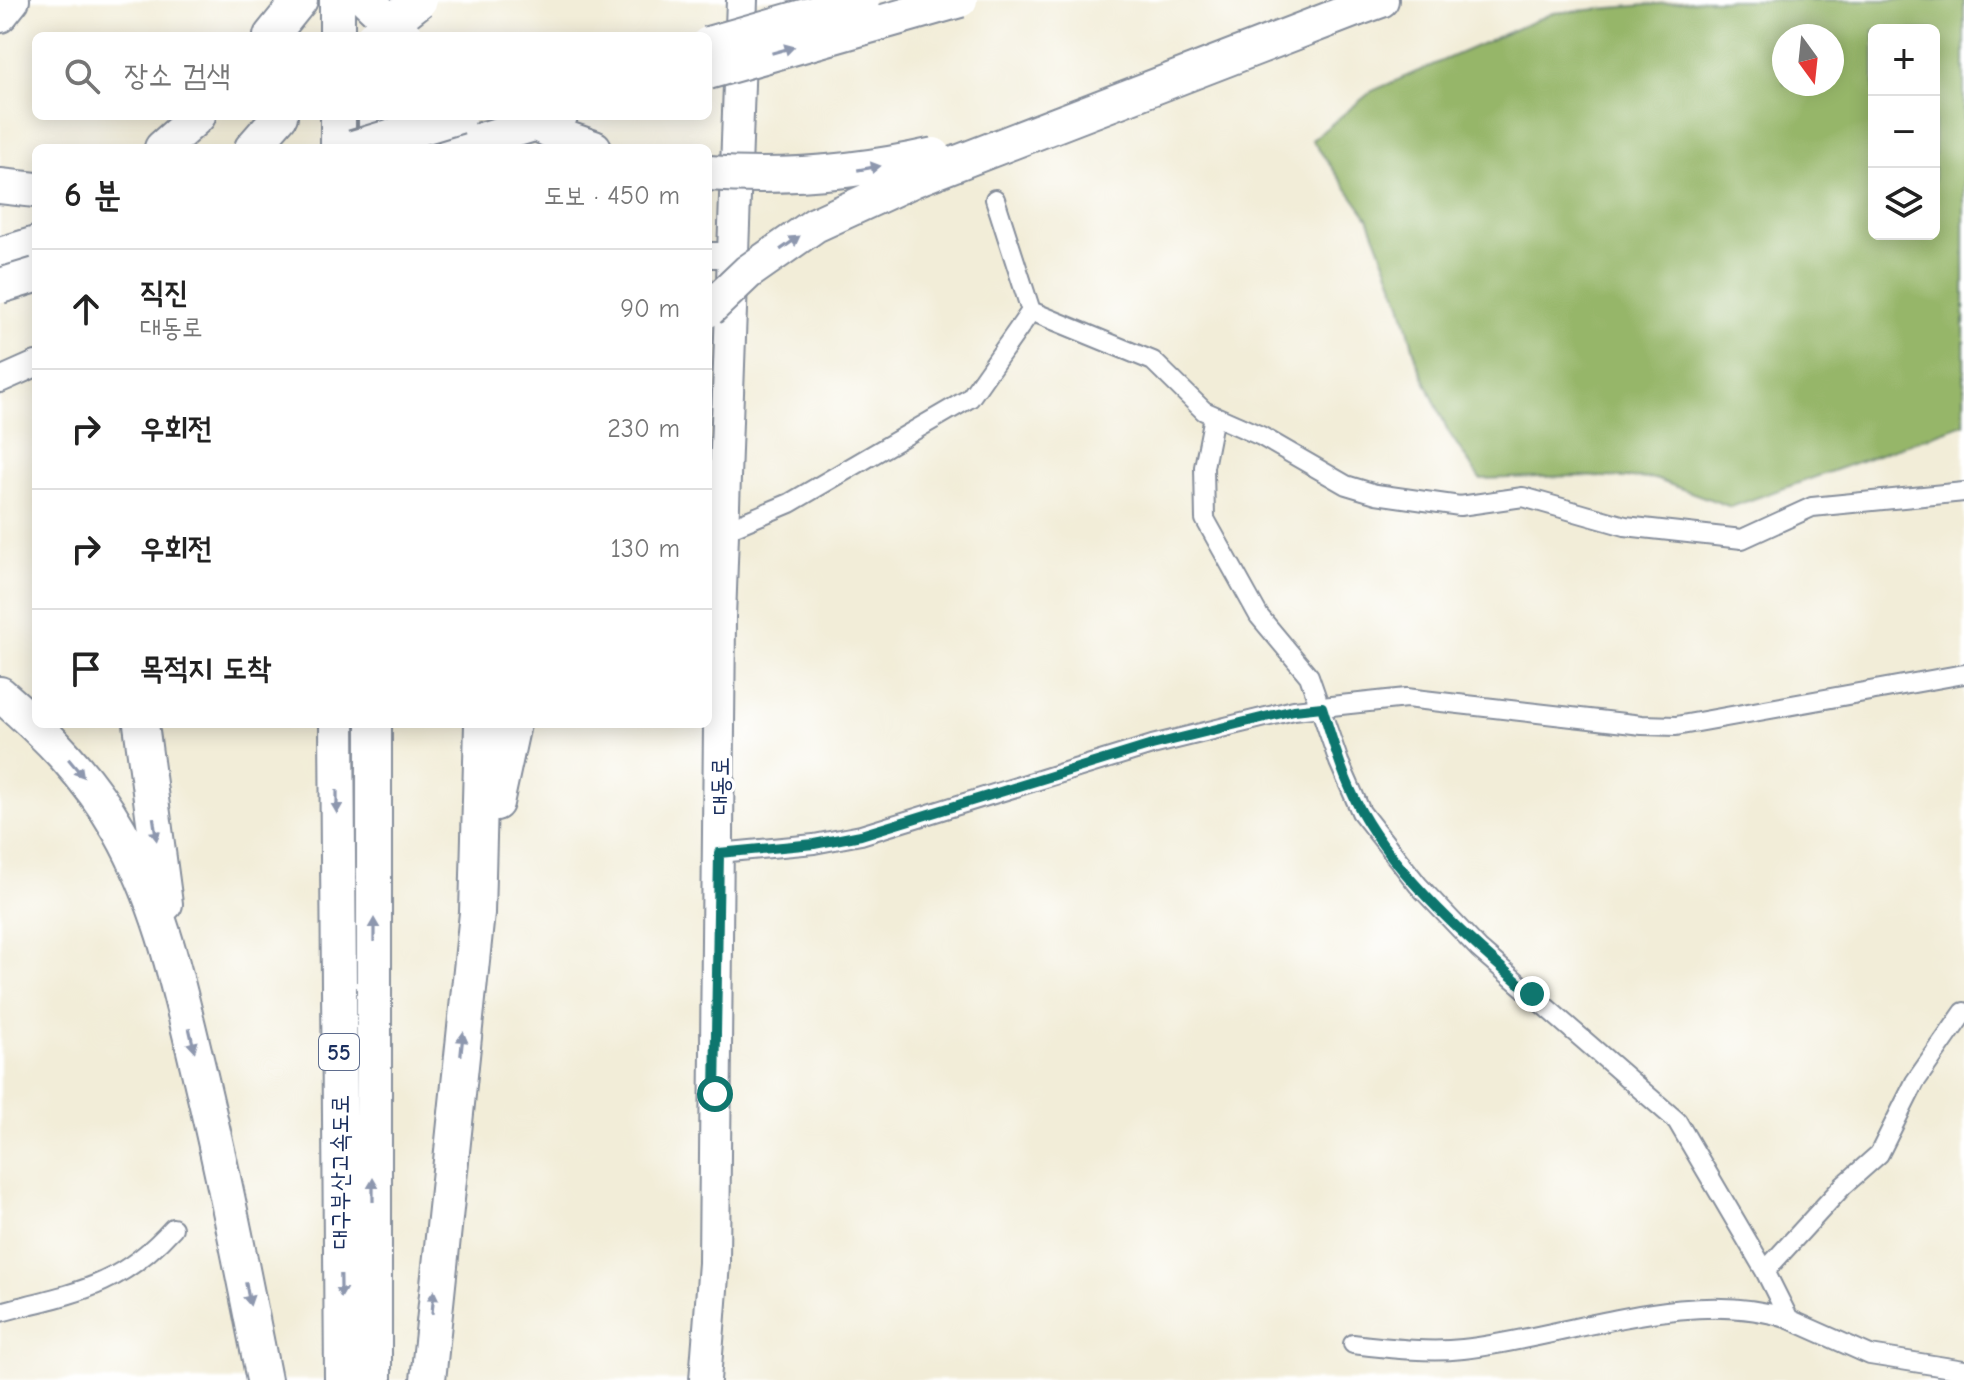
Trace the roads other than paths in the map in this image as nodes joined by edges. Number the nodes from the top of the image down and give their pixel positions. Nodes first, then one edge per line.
1 (12, 0) edge
2 (300, 0) edge
3 (337, 0) edge
4 (367, 0) edge
5 (375, 0) edge
6 (420, 0) edge
7 (742, 0) edge
8 (862, 0) edge
9 (960, 0) edge
10 (1369, 5) edge
11 (0, 15) edge
12 (274, 32) edge
13 (337, 32) edge
14 (375, 32) edge
15 (380, 32) edge
16 (401, 32) edge
17 (712, 43) edge
18 (1258, 46) junction
19 (712, 71) edge
20 (194, 120) edge
21 (276, 120) edge
22 (338, 120) edge
23 (376, 120) edge
24 (446, 120) edge
25 (531, 120) edge
26 (547, 120) edge
27 (166, 144) edge
28 (256, 144) edge
29 (338, 144) edge
30 (366, 144) edge
31 (376, 144) edge
32 (468, 144) edge
33 (582, 144) edge
34 (712, 173) edge
35 (0, 186) edge
36 (32, 190) edge
37 (995, 199) dead end
38 (32, 245) edge
39 (0, 255) edge
40 (721, 255) edge
41 (32, 264) edge
42 (32, 276) edge
43 (0, 286) edge
44 (0, 292) edge
45 (712, 306) edge
46 (1031, 311) junction
47 (32, 366) edge
48 (0, 380) edge
49 (1214, 416) junction
50 (1964, 492) edge
51 (723, 531) junction
52 (1964, 674) edge
53 (0, 694) edge
54 (1322, 707) junction
55 (32, 723) edge
56 (38, 728) edge
57 (142, 728) edge
58 (337, 728) edge
59 (374, 728) edge
60 (482, 728) edge
61 (512, 728) edge
62 (719, 853) junction
63 (477, 913) junction
64 (173, 964) junction
65 (1964, 1012) edge
66 (173, 1228) dead end
67 (1765, 1271) junction
68 (0, 1312) edge
69 (1789, 1319) junction
70 (1353, 1344) dead end
71 (1964, 1370) edge
72 (264, 1380) edge
73 (342, 1380) edge
74 (374, 1380) edge
75 (428, 1380) edge
76 (705, 1380) edge

1 - 11 highway
2 - 12 highway
3 - 13 highway
4 - 16 highway, bridge
5 - 14 highway
6 - 15 highway, bridge
7 - 40 main road, 대동로
8 - 17 highway, bridge
19 -> 9 highway, bridge
10 - 18 highway, bridge
34 -> 18 highway, bridge
45 -> 18 highway, bridge
20 - 27 highway
21 - 28 highway
22 - 29 highway
23 - 31 highway
24 - 30 highway, bridge
25 - 33 highway
26 - 32 highway
35 - 36 highway
37 - 46 street
38 - 39 highway
40 - 51 main road, 대동로
41 - 44 highway
42 - 43 highway, bridge
46 - 49 street
46 - 51 street
47 - 48 street
49 - 50 street
49 - 54 street
51 - 62 main road, 대동로
52 - 54 street
53 -> 55 highway
54 - 62 street
54 - 67 street
56 -> 64 highway
57 -> 64 highway
58 -> 73 highway, 대구부산고속도로 / 55
74 -> 59 highway, 대구부산고속도로 / 55
60 - 63 highway
61 - 63 highway
62 - 76 main road, 대동로
75 -> 63 highway
64 -> 72 highway
65 - 67 street
66 - 68 street
67 - 69 street
69 - 70 street
69 - 71 street

